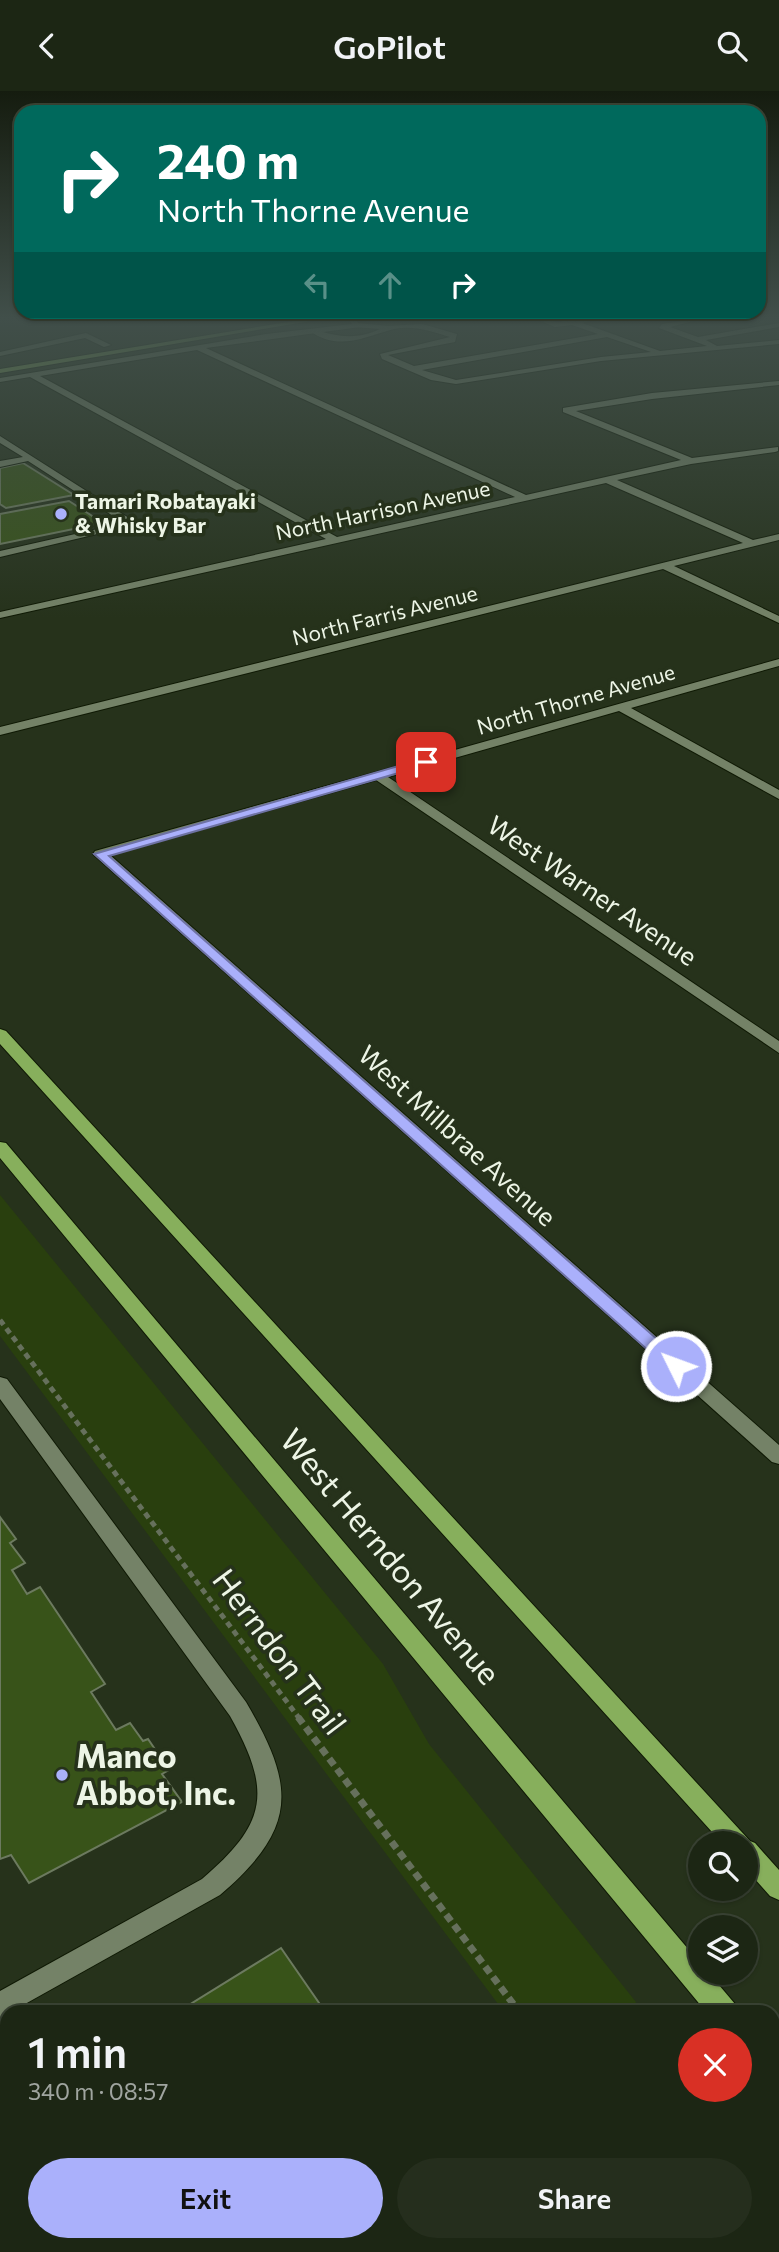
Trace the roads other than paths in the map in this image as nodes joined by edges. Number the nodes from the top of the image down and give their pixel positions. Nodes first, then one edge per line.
1 (107, 417) edge
2 (349, 417) edge
3 (583, 417) edge
4 (0, 439) edge
5 (775, 449) dead end
6 (31, 458) junction
7 (691, 461) junction
8 (0, 464) edge
9 (608, 481) junction
10 (527, 499) junction
11 (779, 537) edge
12 (337, 541) junction
13 (751, 543) junction
14 (0, 554) edge
15 (665, 566) junction
16 (0, 615) edge
17 (779, 620) edge
18 (779, 663) edge
19 (621, 707) junction
20 (0, 731) edge
21 (377, 775) junction
22 (779, 795) edge
23 (100, 854) joint
24 (0, 1034) edge
25 (779, 1048) edge
26 (0, 1147) edge
27 (0, 1384) edge
28 (779, 1457) edge
29 (727, 1831) edge
30 (758, 1864) edge
31 (779, 1888) edge
32 (0, 2005) edge
33 (718, 2005) edge

1 - 12 street
2 - 10 street
3 - 7 street
4 - 6 street
5 - 7 street, North Harrison Avenue
6 - 8 street
6 - 14 street
7 - 9 street, North Harrison Avenue
9 - 10 street, North Harrison Avenue
9 - 13 street
10 - 12 street, North Harrison Avenue
11 - 13 street, North Farris Avenue
12 - 16 street, North Harrison Avenue
13 - 15 street, North Farris Avenue
15 - 17 street
15 - 20 street, North Farris Avenue
18 - 19 street, North Thorne Avenue
19 - 21 street, North Thorne Avenue
19 - 22 street
21 - 23 street, North Thorne Avenue
21 - 25 street, West Warner Avenue
23 - 28 street, West Millbrae Avenue
24 - 29 main road, West Herndon Avenue
26 - 33 main road, West Herndon Avenue
27 - 32 street
30 - 31 main road

